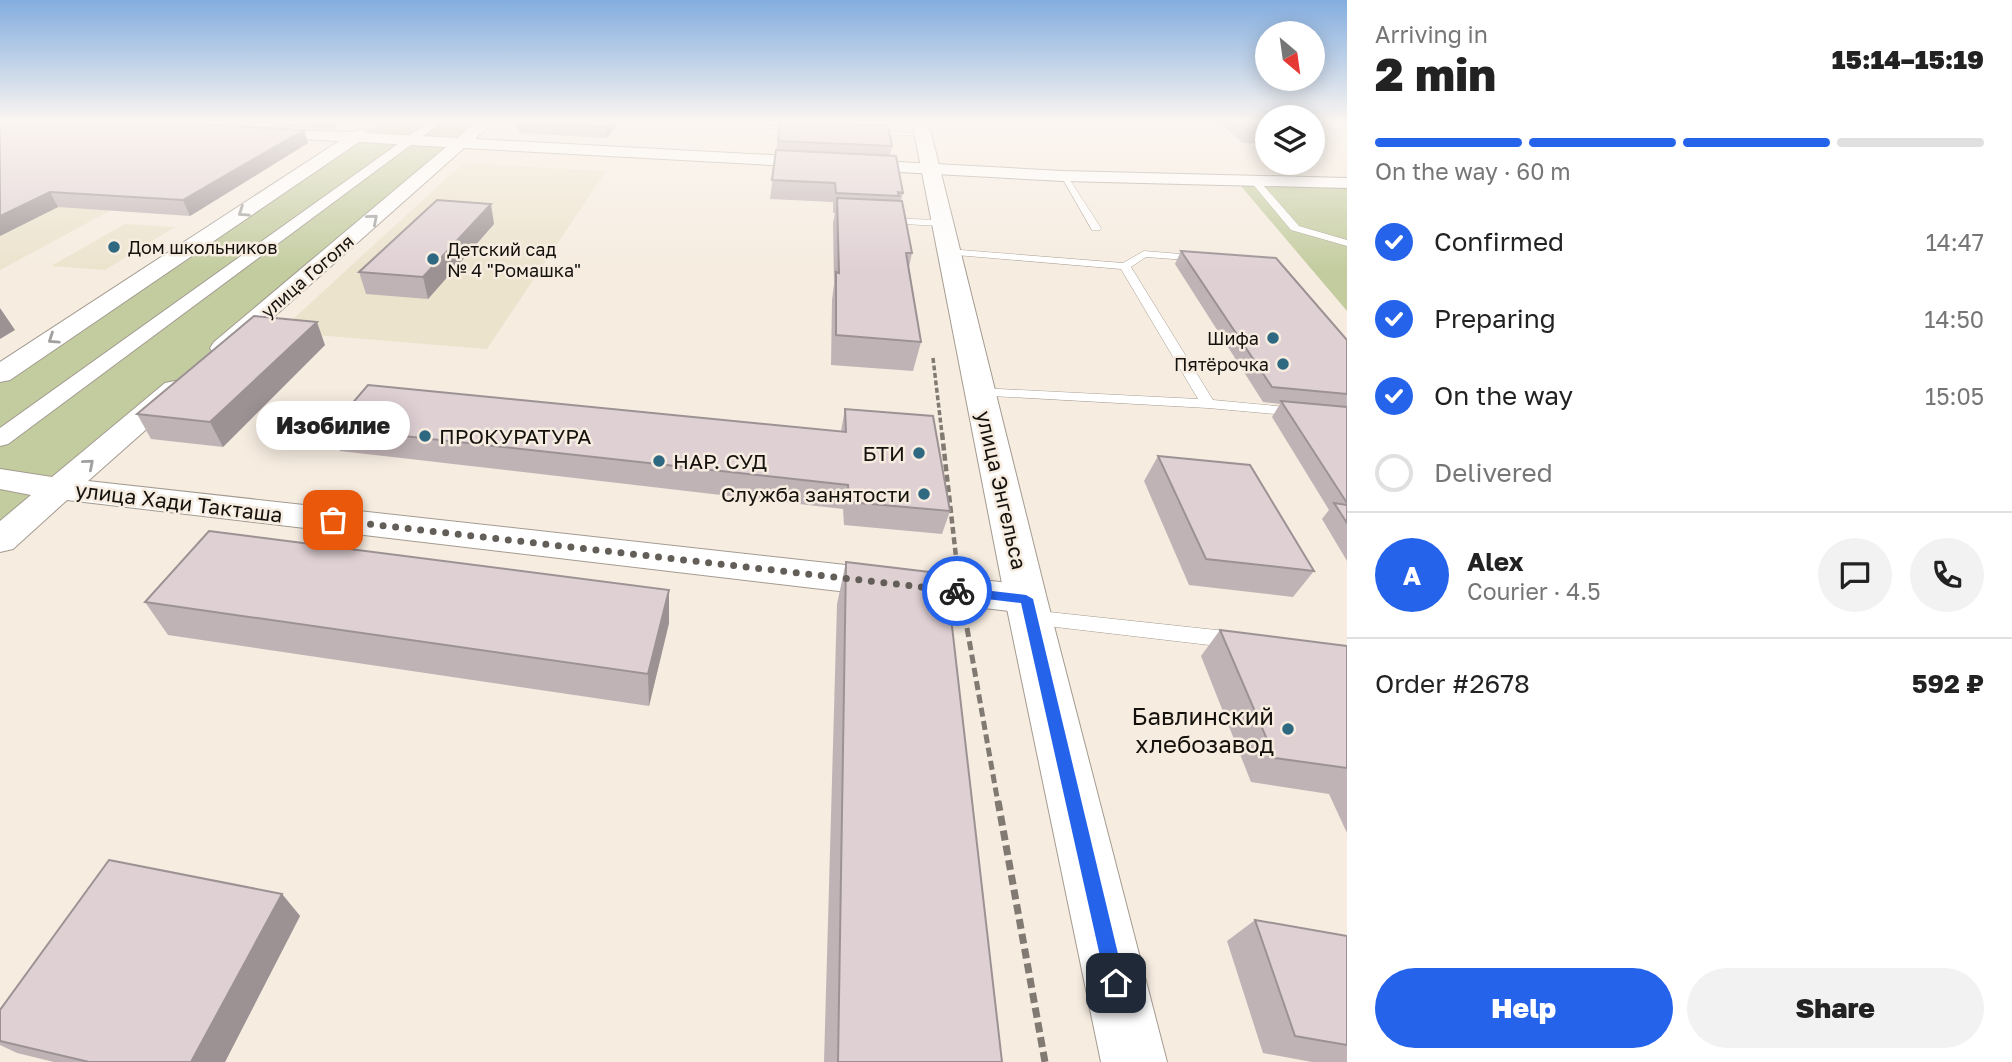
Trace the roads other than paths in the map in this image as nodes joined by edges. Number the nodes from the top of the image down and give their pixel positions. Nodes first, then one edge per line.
1 (305, 171) edge
2 (370, 171) edge
3 (428, 171) edge
4 (930, 171) edge
5 (1041, 171) edge
6 (1063, 176) junction
7 (1254, 180) junction
8 (1347, 183) edge
9 (866, 219) edge
10 (1096, 228) dead end
11 (944, 238) junction
12 (1347, 243) edge
13 (1211, 259) edge
14 (1125, 266) junction
15 (0, 374) edge
16 (979, 392) junction
17 (1208, 404) junction
18 (1319, 414) edge
19 (0, 439) edge
20 (0, 479) edge
21 (60, 489) junction
22 (0, 540) edge
23 (1028, 608) junction
24 (1253, 642) edge
25 (1134, 1062) edge

1 -> 15 street
2 - 19 street
21 -> 3 street, улица Гоголя
4 - 11 street, улица Энгельса
5 - 6 street
6 - 7 street
6 - 10 lane
7 - 8 street
7 - 12 lane
9 - 11 lane
11 - 14 lane
11 - 16 street, улица Энгельса
13 - 14 lane
14 - 17 lane
16 - 17 lane
16 - 23 street, улица Энгельса
17 - 18 lane
20 - 21 street, улица Хади Такташа
21 - 22 street, улица Гоголя
21 - 23 street, улица Хади Такташа
23 - 24 lane
23 - 25 street, улица Энгельса

